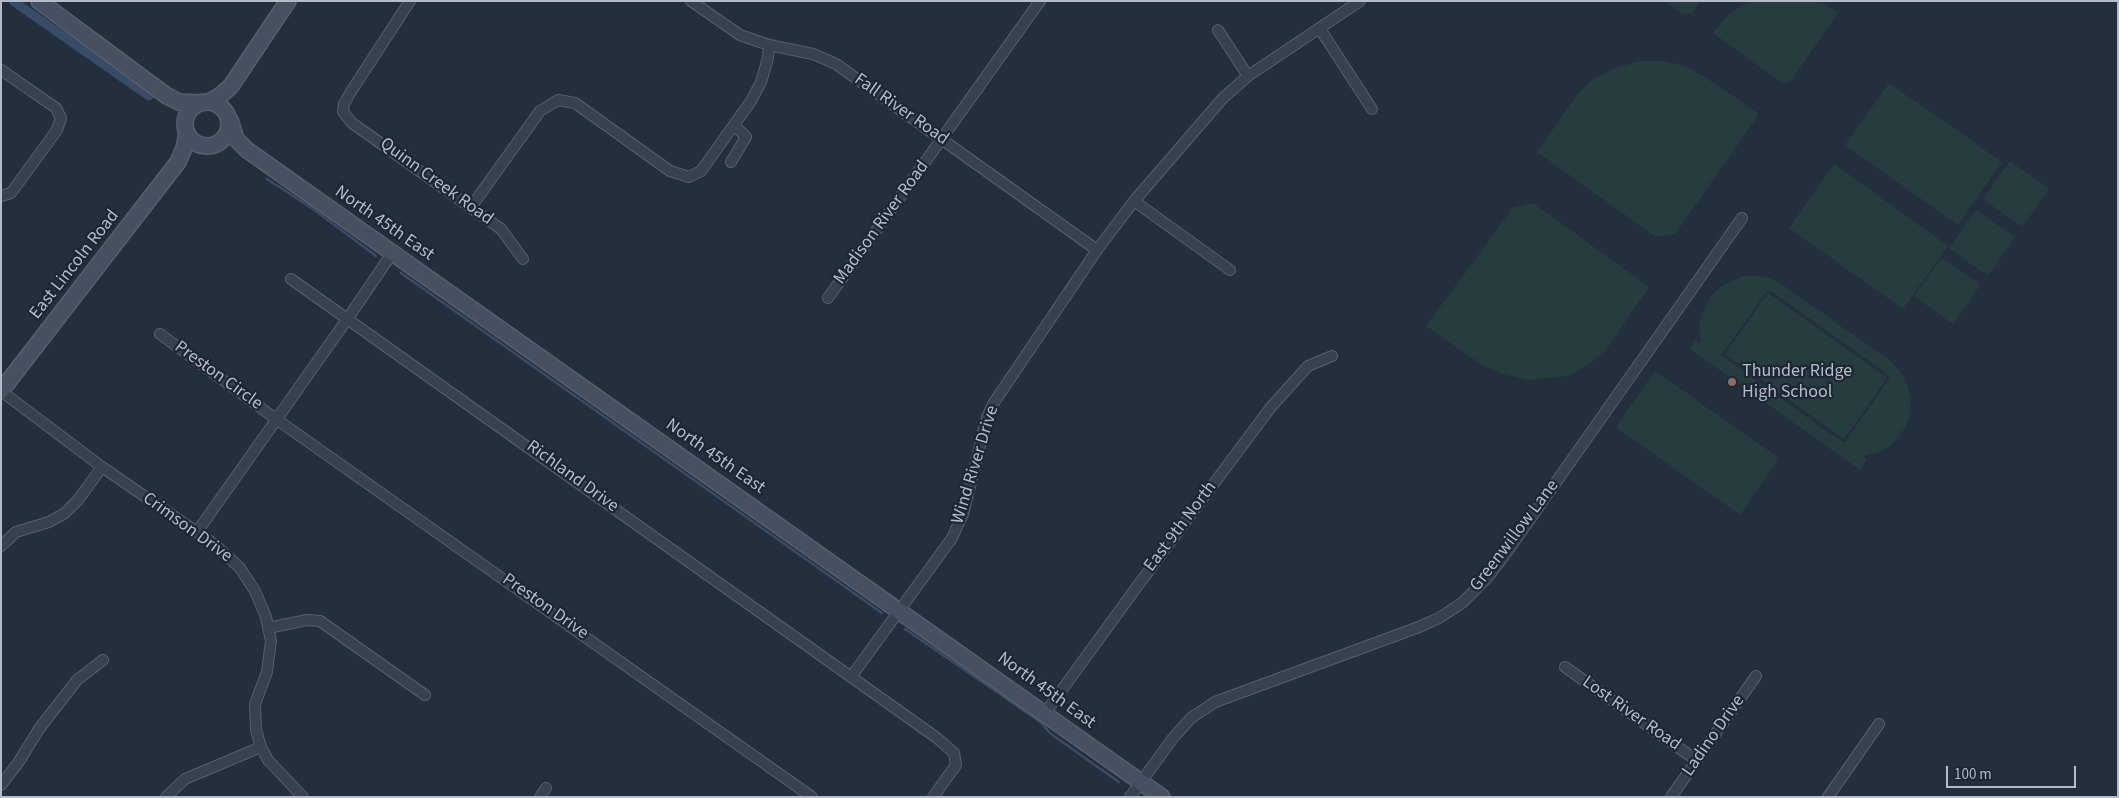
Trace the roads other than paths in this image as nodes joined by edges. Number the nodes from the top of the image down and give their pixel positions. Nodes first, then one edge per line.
1 (38, 1) edge
2 (288, 1) edge
3 (410, 1) edge
4 (691, 1) edge
5 (1040, 1) edge
6 (1360, 1) edge
7 (1320, 29) junction
8 (1218, 30) dead end
9 (769, 45) junction
10 (1, 70) edge
11 (1248, 76) junction
12 (231, 86) junction
13 (167, 96) junction
14 (205, 102) junction
15 (1372, 109) dead end
16 (228, 117) junction
17 (734, 125) junction
18 (186, 129) junction
19 (942, 139) junction
20 (211, 146) junction
21 (246, 150) junction
22 (178, 162) junction
23 (731, 162) dead end
24 (1, 196) edge
25 (1134, 201) junction
26 (471, 207) junction
27 (1742, 218) dead end
28 (1097, 250) junction
29 (393, 252) junction
30 (523, 259) dead end
31 (1230, 270) dead end
32 (291, 279) dead end
33 (828, 298) dead end
34 (348, 318) junction
35 (160, 334) dead end
36 (1332, 356) dead end
37 (1, 391) edge
38 (276, 419) junction
39 (102, 467) junction
40 (197, 532) junction
41 (1, 546) edge
42 (899, 610) junction
43 (268, 628) junction
44 (102, 660) dead end
45 (1565, 667) dead end
46 (1756, 676) dead end
47 (851, 677) junction
48 (425, 695) dead end
49 (1045, 713) junction
50 (1878, 724) dead end
51 (261, 747) junction
52 (1696, 760) junction
53 (1141, 782) junction
54 (1, 786) edge
55 (546, 788) dead end
56 (166, 797) edge
57 (303, 797) edge
58 (540, 797) edge
59 (812, 797) edge
60 (933, 797) edge
61 (1130, 797) edge
62 (1162, 797) edge
63 (1671, 797) edge
64 (1828, 797) edge

1 - 13 main road
2 - 12 main road
3 - 26 street, Quinn Creek Road
4 - 9 street, Fall River Road
5 - 19 street, Madison River Road
6 - 7 street
7 - 11 street
7 - 15 street
8 - 11 street
9 - 17 street
9 - 19 street, Fall River Road
10 - 24 street
11 - 25 street
12 - 14 main road
12 - 16 main road
13 - 14 main road
13 - 18 main road
14 - 16 main road
14 - 18 main road
16 - 20 main road
16 - 21 main road, North 45th East
17 - 23 street
17 - 26 street
18 - 20 main road
18 - 22 main road, East Lincoln Road
19 - 28 street, Fall River Road
19 - 33 street, Madison River Road
20 - 21 main road, North 45th East
20 - 22 main road, East Lincoln Road
21 - 29 main road, North 45th East
22 - 37 main road, East Lincoln Road
25 - 28 street, Wind River Drive
25 - 31 street
26 - 30 street, Quinn Creek Road
27 - 53 street, Greenwillow Lane
28 - 42 street, Wind River Drive
29 - 34 street
29 - 42 main road, North 45th East
32 - 34 street, Richland Drive
34 - 38 street
34 - 47 street, Richland Drive
35 - 38 street, Preston Circle
36 - 49 street, East 9th North
37 - 39 street, Crimson Drive
38 - 40 street
38 - 59 street, Preston Drive
39 - 40 street, Crimson Drive
39 - 41 street
40 - 43 street, Crimson Drive
42 - 47 street, Wind River Drive
42 - 49 main road, North 45th East
43 - 48 street
43 - 51 street, Crimson Drive
44 - 54 street
45 - 52 street, Lost River Road
46 - 52 street, Ladino Drive
47 - 60 street
49 - 53 main road, North 45th East
50 - 64 street
51 - 56 street
51 - 57 street, Crimson Drive
52 - 63 street, Ladino Drive
53 - 61 street, Greenwillow Lane
53 - 62 main road, North 45th East
55 - 58 street

